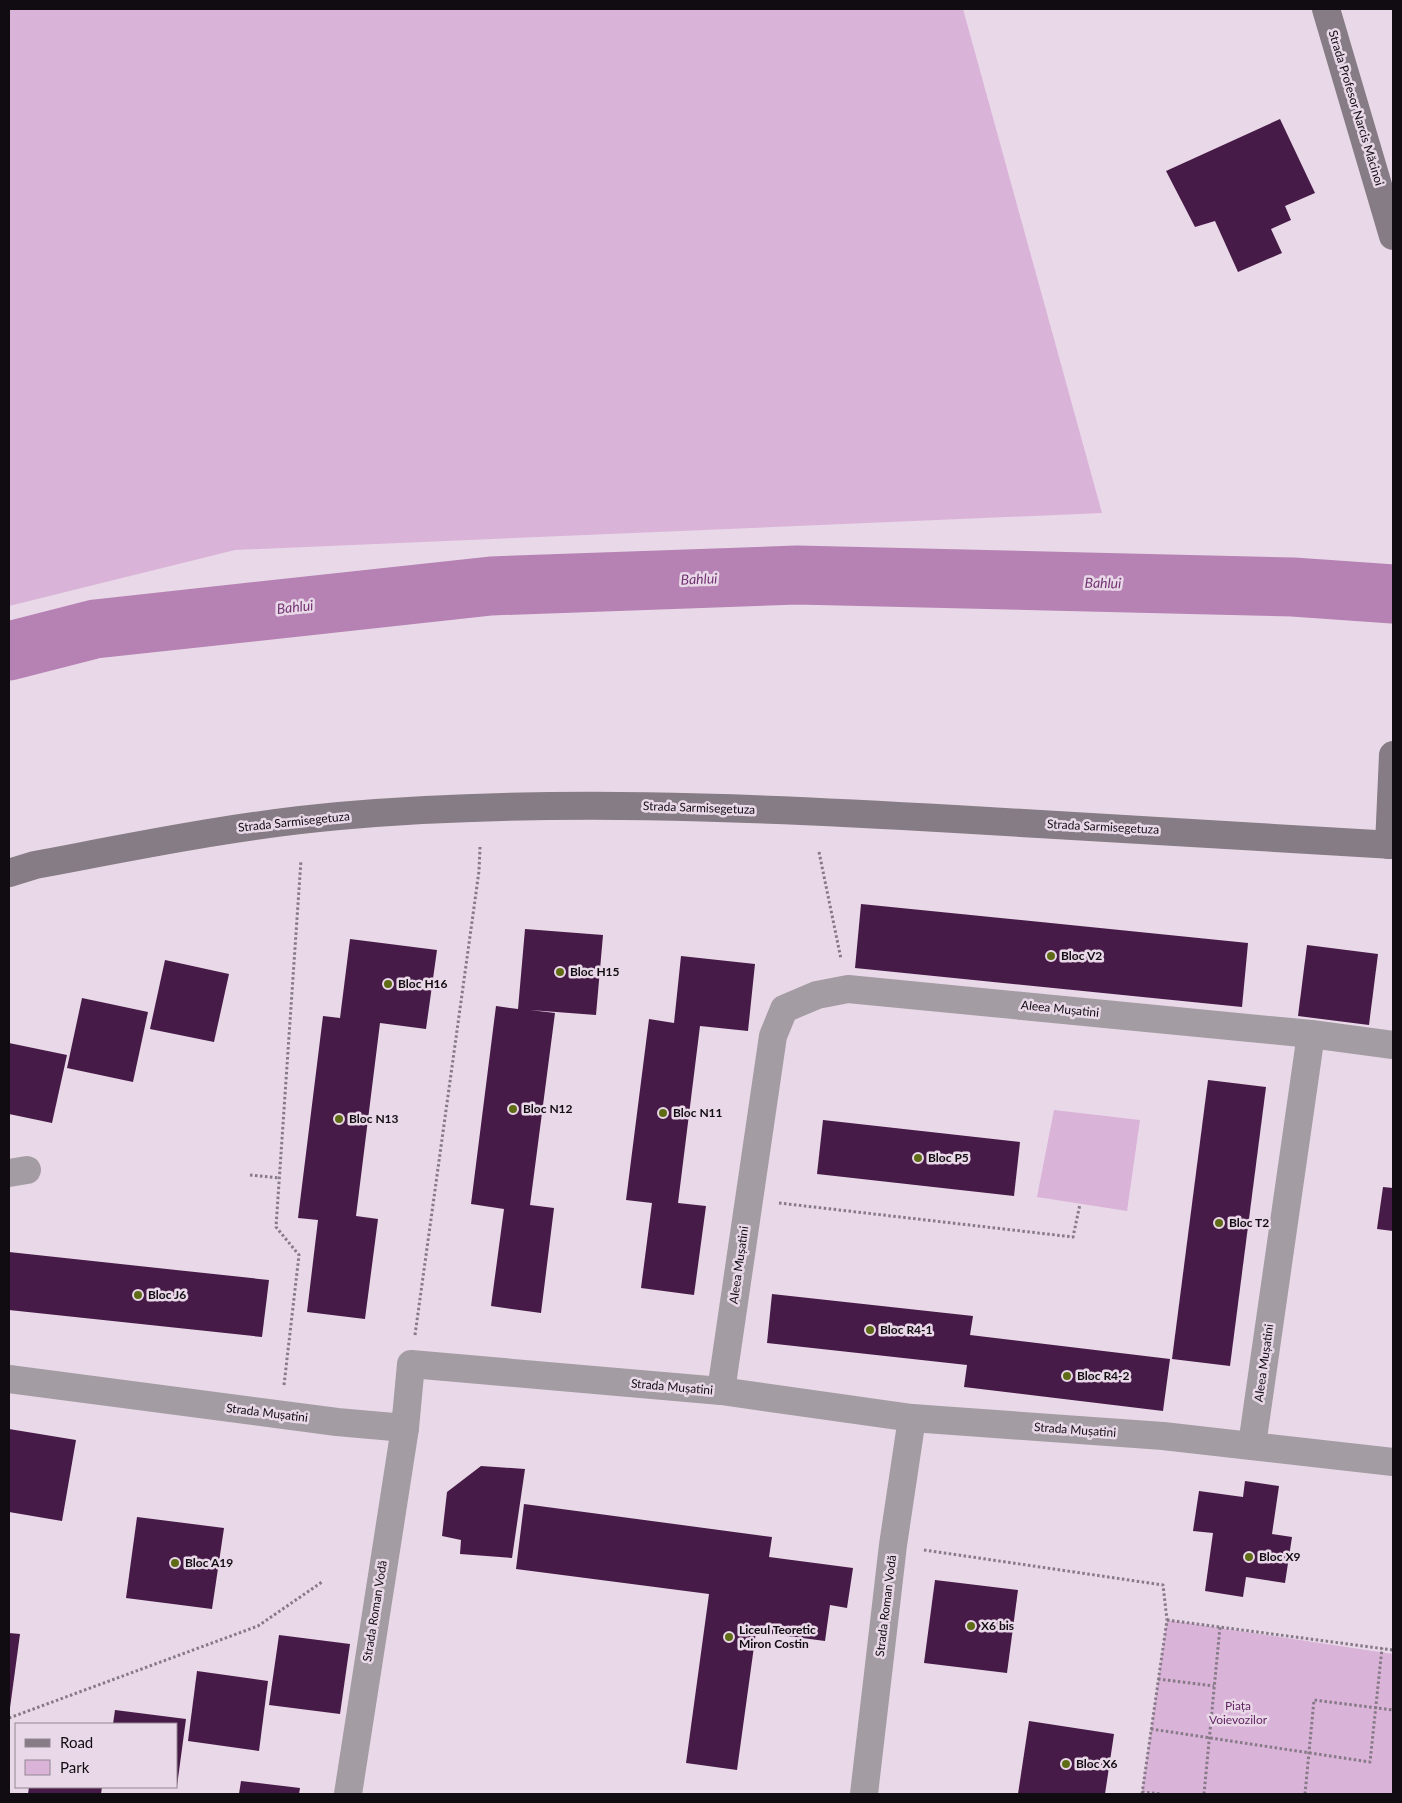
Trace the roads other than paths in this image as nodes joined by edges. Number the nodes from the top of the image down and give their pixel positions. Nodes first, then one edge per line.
1 (1326, 9) edge
2 (1393, 236) edge
3 (1393, 755) edge
4 (1391, 845) edge
5 (9, 873) edge
6 (1310, 1034) junction
7 (1393, 1045) edge
8 (9, 1379) edge
9 (720, 1391) junction
10 (912, 1418) junction
11 (405, 1428) junction
12 (1252, 1445) junction
13 (1393, 1462) edge
14 (348, 1794) edge
15 (864, 1794) edge

1 - 2 street, Strada Profesor Narcis Măcinoi
3 - 4 street
4 - 5 street, Strada Sarmisegetuza
6 - 7 street
6 - 9 street, Aleea Mușatini
6 - 12 street, Aleea Mușatini
8 - 11 street, Strada Mușatini
9 - 10 street, Strada Mușatini
9 - 11 street, Strada Mușatini
10 - 12 street, Strada Mușatini
10 - 15 street, Strada Roman Vodă
11 - 14 street, Strada Roman Vodă
12 - 13 street, Strada Mușatini

